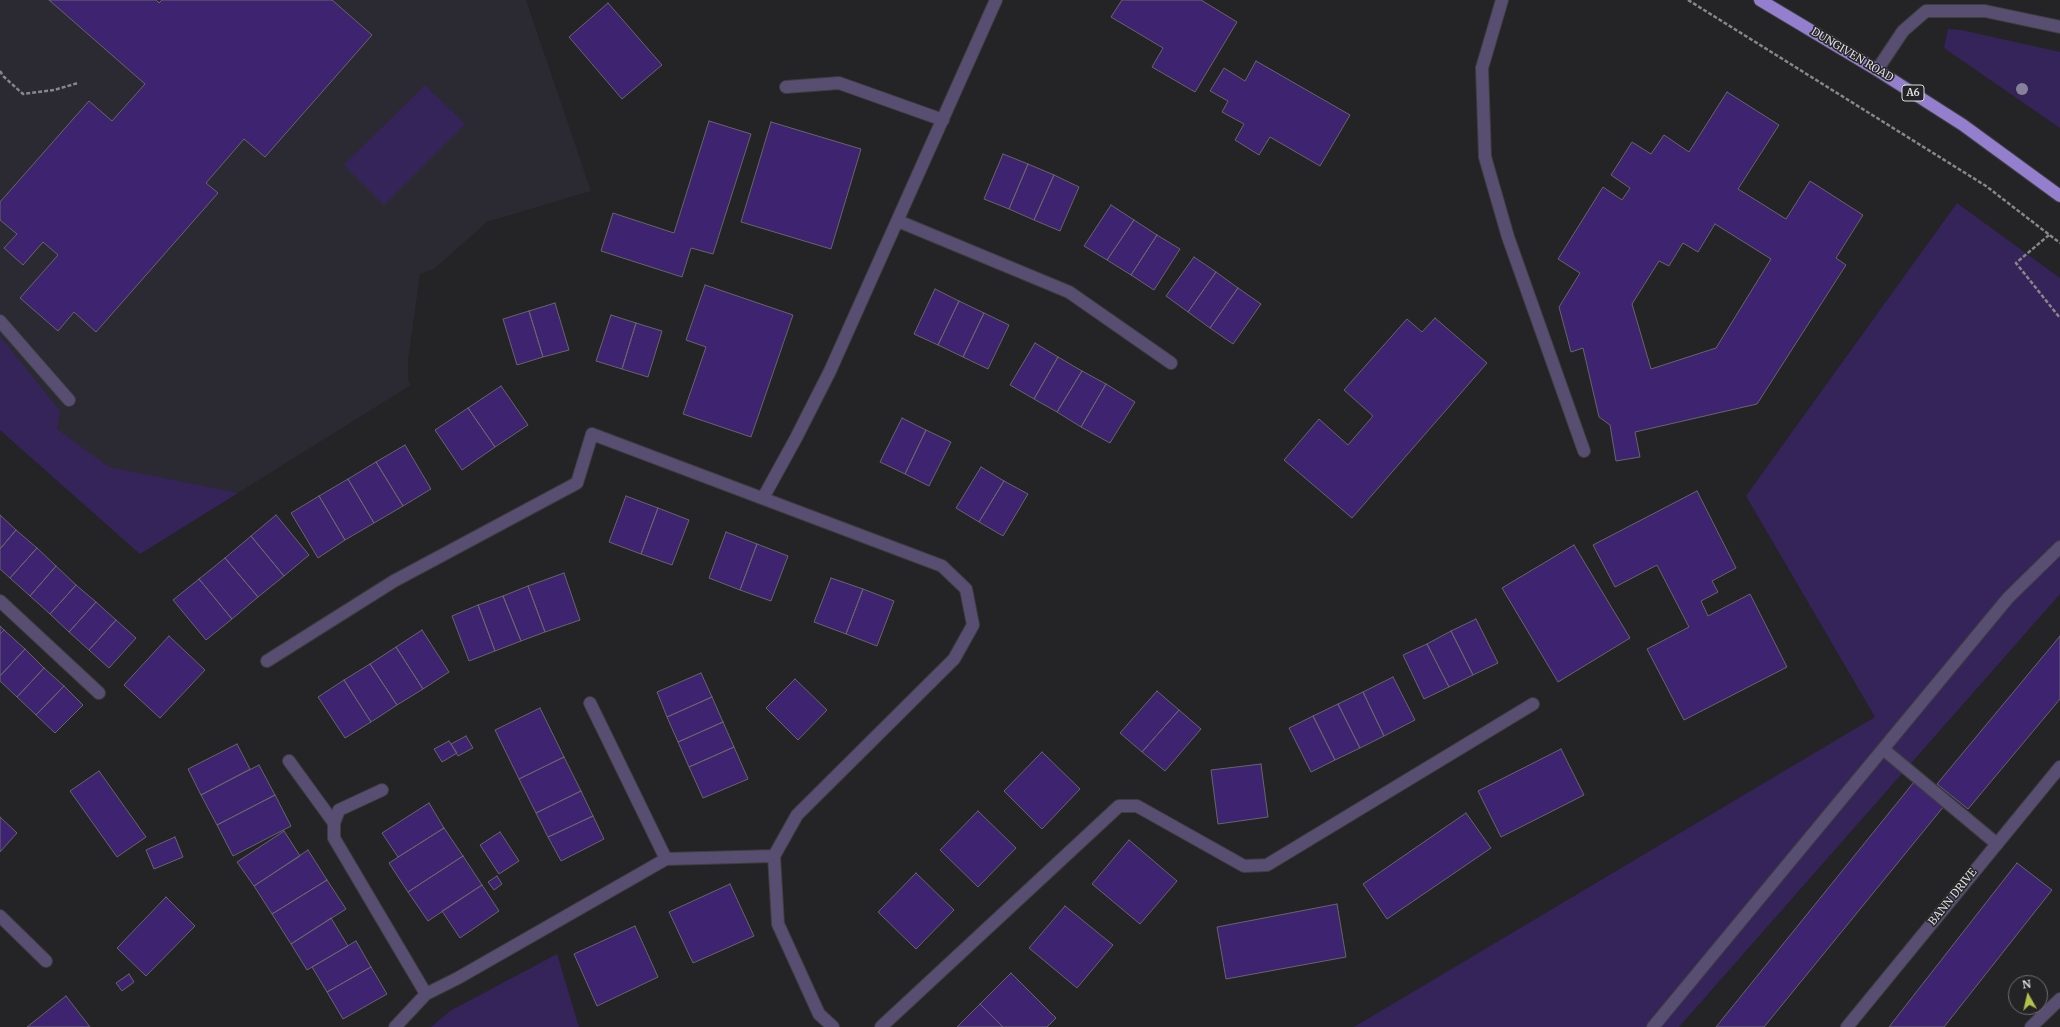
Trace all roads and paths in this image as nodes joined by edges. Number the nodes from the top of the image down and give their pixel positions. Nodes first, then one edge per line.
1 (996, 0) edge
2 (1502, 0) edge
3 (1688, 0) edge
4 (1760, 0) edge
5 (2060, 27) edge
6 (1877, 70) junction
7 (0, 71) edge
8 (78, 83) dead end
9 (786, 87) dead end
10 (943, 120) junction
11 (2060, 196) edge
12 (898, 221) junction
13 (2049, 235) junction
14 (2060, 244) edge
15 (2060, 318) edge
16 (0, 321) edge
17 (1171, 364) dead end
18 (69, 400) dead end
19 (1584, 450) dead end
20 (762, 498) junction
21 (2060, 547) edge
22 (0, 601) edge
23 (267, 661) dead end
24 (99, 693) dead end
25 (590, 703) dead end
26 (1533, 704) dead end
27 (1883, 749) junction
28 (289, 761) dead end
29 (2060, 767) edge
30 (382, 790) dead end
31 (334, 823) junction
32 (1997, 844) junction
33 (774, 856) junction
34 (666, 859) junction
35 (0, 916) edge
36 (46, 961) dead end
37 (426, 994) junction
38 (2060, 999) edge
39 (395, 1027) edge
40 (833, 1027) edge
41 (881, 1027) edge
42 (1653, 1027) edge
43 (1847, 1027) edge
44 (2031, 1027) edge

1 - 10 street
2 - 19 street
3 - 13 path
4 - 6 highway, DUNGIVEN ROAD / A6
5 - 6 street
6 - 11 highway, DUNGIVEN ROAD / A6
7 - 8 path
9 - 10 street
10 - 12 street
12 - 17 street
12 - 20 street
13 - 14 path
13 - 15 path
16 - 18 street
20 - 23 street
20 - 33 street
21 - 27 street
22 - 24 street
25 - 34 street
26 - 41 street
27 - 32 street
27 - 42 street
28 - 31 street
29 - 32 street, BANN DRIVE
30 - 31 street
31 - 37 street
32 - 43 street, BANN DRIVE
33 - 34 street
33 - 40 street
34 - 37 street
35 - 36 street
37 - 39 street
38 - 44 street

